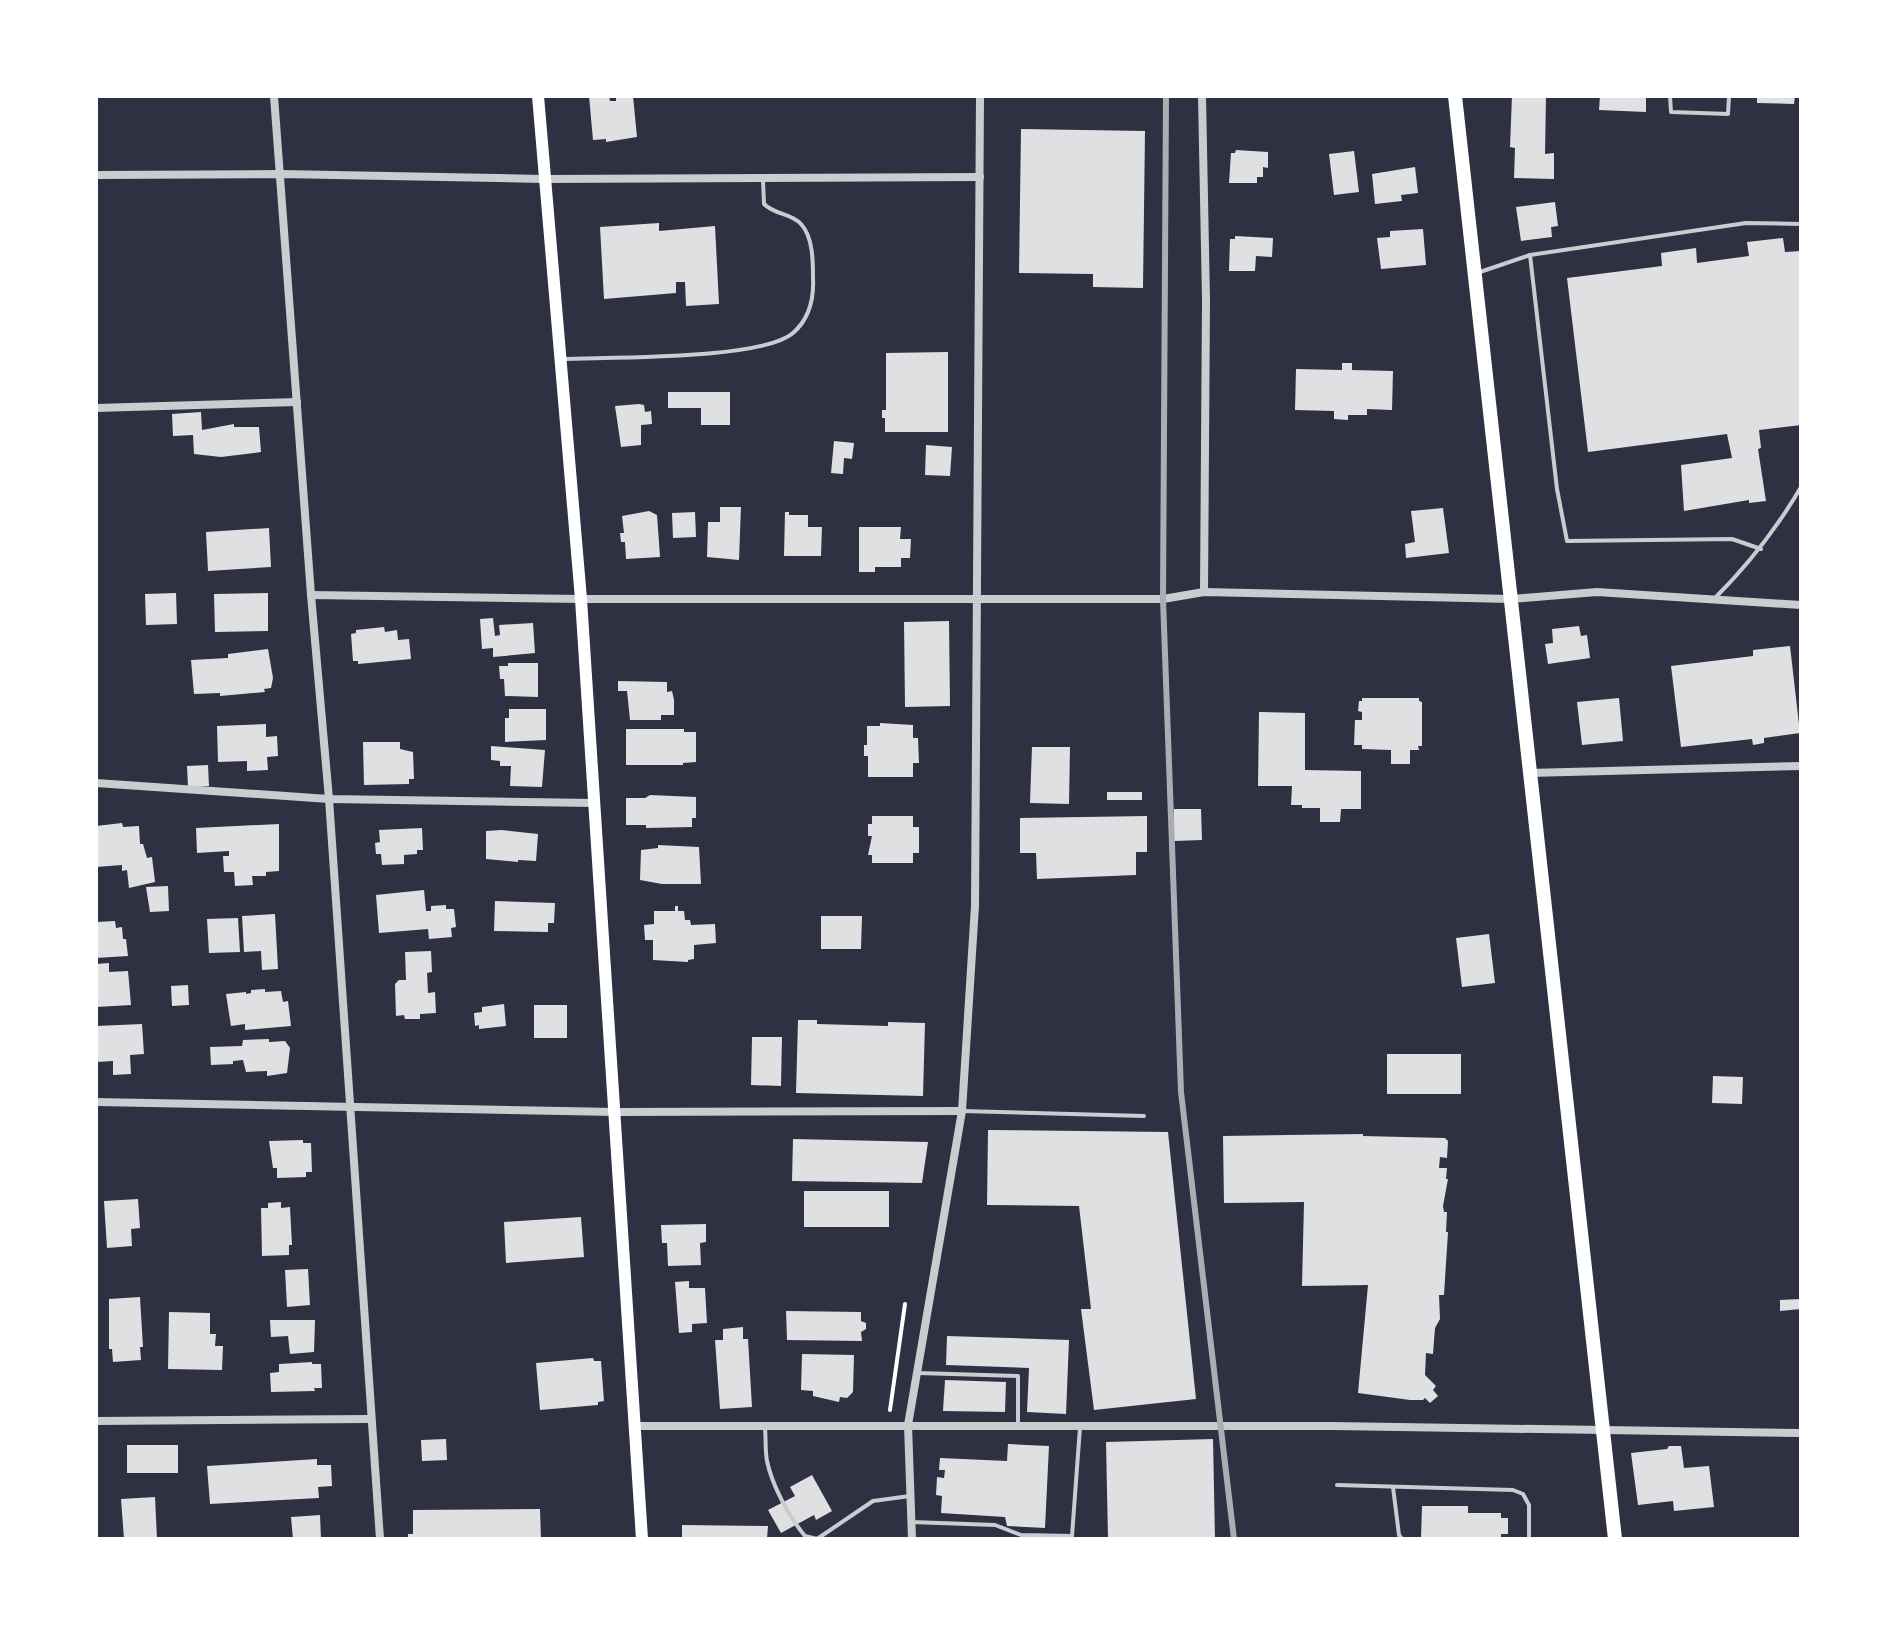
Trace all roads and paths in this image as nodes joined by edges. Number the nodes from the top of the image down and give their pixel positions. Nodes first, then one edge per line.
1 (274, 96) edge
2 (538, 96) edge
3 (980, 96) edge
4 (1202, 96) edge
5 (1455, 96) edge
6 (1670, 96) edge
7 (1729, 96) edge
8 (280, 174) junction
9 (96, 175) edge
10 (980, 177) junction
11 (763, 178) junction
12 (544, 179) junction
13 (1801, 224) edge
14 (1530, 255) junction
15 (1475, 274) junction
16 (560, 359) junction
17 (297, 402) junction
18 (96, 408) edge
19 (1801, 487) edge
20 (1761, 549) junction
21 (1204, 592) junction
22 (311, 595) junction
23 (581, 599) junction
24 (1511, 599) junction
25 (1714, 599) junction
26 (979, 600) junction
27 (1801, 605) edge
28 (1801, 766) edge
29 (1528, 773) junction
30 (96, 783) edge
31 (329, 799) junction
32 (594, 803) junction
33 (96, 1102) edge
34 (349, 1109) junction
35 (962, 1111) junction
36 (616, 1112) junction
37 (1144, 1116) dead end
38 (905, 1304) dead end
39 (918, 1373) junction
40 (890, 1410) dead end
41 (371, 1419) junction
42 (96, 1421) edge
43 (908, 1425) junction
44 (634, 1426) junction
45 (765, 1426) junction
46 (1018, 1427) junction
47 (1080, 1427) junction
48 (1604, 1430) junction
49 (1801, 1433) edge
50 (1337, 1485) dead end
51 (1393, 1487) junction
52 (910, 1496) junction
53 (911, 1522) junction
54 (380, 1539) edge
55 (642, 1539) edge
56 (912, 1539) edge
57 (1402, 1539) edge
58 (1529, 1539) edge
59 (1615, 1539) edge

1 - 8 street
2 - 12 main road
3 - 10 street
4 - 21 street
5 - 15 main road
6 - 7 lane
8 - 9 street
8 - 12 street
8 - 17 street
10 - 11 street
10 - 26 street
11 - 12 street
11 - 16 lane
12 - 16 main road
13 - 14 lane
14 - 15 lane
14 - 20 lane
15 - 24 main road
16 - 23 main road
17 - 18 street
17 - 22 street
19 - 20 lane
20 - 25 lane
21 - 24 street
21 - 26 street
22 - 23 street
22 - 31 street
23 - 26 street
23 - 32 main road
24 - 25 street
24 - 29 main road
25 - 27 street
26 - 35 street
28 - 29 street
29 - 48 main road
30 - 31 street
31 - 32 street
31 - 34 street
32 - 36 main road
33 - 34 street
34 - 36 street
34 - 41 street
35 - 36 street
35 - 37 lane
35 - 39 street
36 - 44 main road
38 - 40 path
39 - 43 street
39 - 46 lane
41 - 42 street
41 - 54 street
43 - 45 street
43 - 46 street
43 - 52 street
44 - 45 street
44 - 55 main road
45 - 52 lane
46 - 47 street
47 - 48 street
47 - 53 lane
48 - 49 street
48 - 59 main road
50 - 51 lane
51 - 57 lane
51 - 58 lane
52 - 53 street
53 - 56 street

